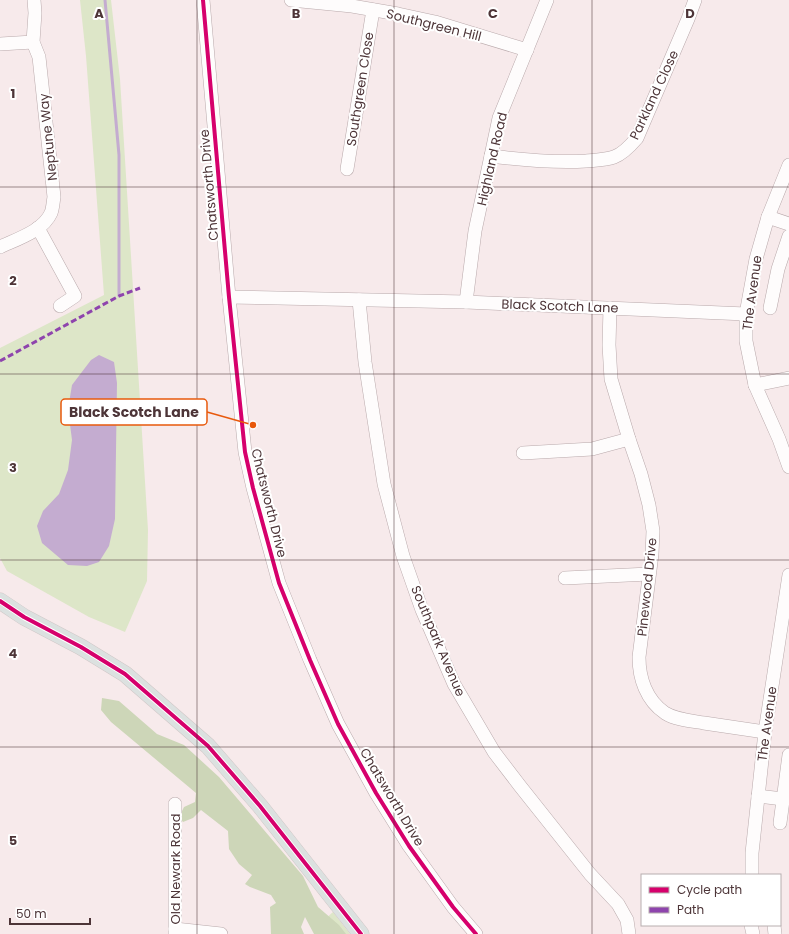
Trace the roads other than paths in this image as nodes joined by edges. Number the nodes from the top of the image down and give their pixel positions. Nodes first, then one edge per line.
1 (34, 0) edge
2 (203, 0) edge
3 (291, 0) edge
4 (547, 0) edge
5 (695, 0) edge
6 (352, 3) edge
7 (373, 10) junction
8 (33, 42) junction
9 (0, 44) edge
10 (527, 50) junction
11 (491, 156) junction
12 (789, 165) edge
13 (347, 169) dead end
14 (768, 217) junction
15 (789, 224) edge
16 (38, 228) junction
17 (789, 236) edge
18 (0, 247) edge
19 (229, 297) junction
20 (359, 300) junction
21 (466, 302) junction
22 (60, 306) dead end
23 (610, 308) junction
24 (770, 308) dead end
25 (746, 314) junction
26 (789, 378) edge
27 (756, 385) junction
28 (629, 439) junction
29 (522, 453) dead end
30 (789, 467) edge
31 (649, 574) junction
32 (789, 575) edge
33 (565, 578) dead end
34 (0, 601) edge
35 (0, 616) edge
36 (24, 617) junction
37 (765, 732) junction
38 (789, 755) edge
39 (758, 796) junction
40 (783, 799) junction
41 (174, 804) dead end
42 (780, 823) dead end
43 (752, 874) edge
44 (175, 932) edge
45 (221, 934) edge
46 (361, 934) edge
47 (476, 934) edge
48 (629, 934) edge

1 - 8 street, Neptune Way
2 - 19 street, Chatsworth Drive
3 - 6 street, Southgreen Hill
4 - 10 street, Highland Road
5 - 11 street, Parkland Close
6 - 7 street, Southgreen Hill
7 - 10 street, Southgreen Hill
7 - 13 street, Southgreen Close
8 - 9 street
8 - 16 street, Neptune Way
10 - 11 street, Highland Road
11 - 21 street, Highland Road
12 - 14 street, The Avenue
14 - 15 street
14 - 25 street, The Avenue
16 - 18 street, Neptune Way
16 - 22 street
17 - 24 street
19 - 20 street, Black Scotch Lane
19 - 47 street, Chatsworth Drive
20 - 21 street, Black Scotch Lane
20 - 48 street, Southpark Avenue
21 - 23 street, Black Scotch Lane
23 - 25 street, Black Scotch Lane
23 - 28 street, Pinewood Drive
25 - 27 street, The Avenue
26 - 27 street
27 - 30 street, The Avenue
28 - 29 street
28 - 31 street, Pinewood Drive
31 - 33 street
31 - 37 street, Pinewood Drive
32 - 37 street, The Avenue
34 - 36 main road
35 - 36 main road
36 - 46 main road
37 - 39 street, The Avenue
38 - 40 street
39 - 40 street
39 - 43 street, The Avenue
40 - 42 street
41 - 44 street, Old Newark Road
44 - 45 street

